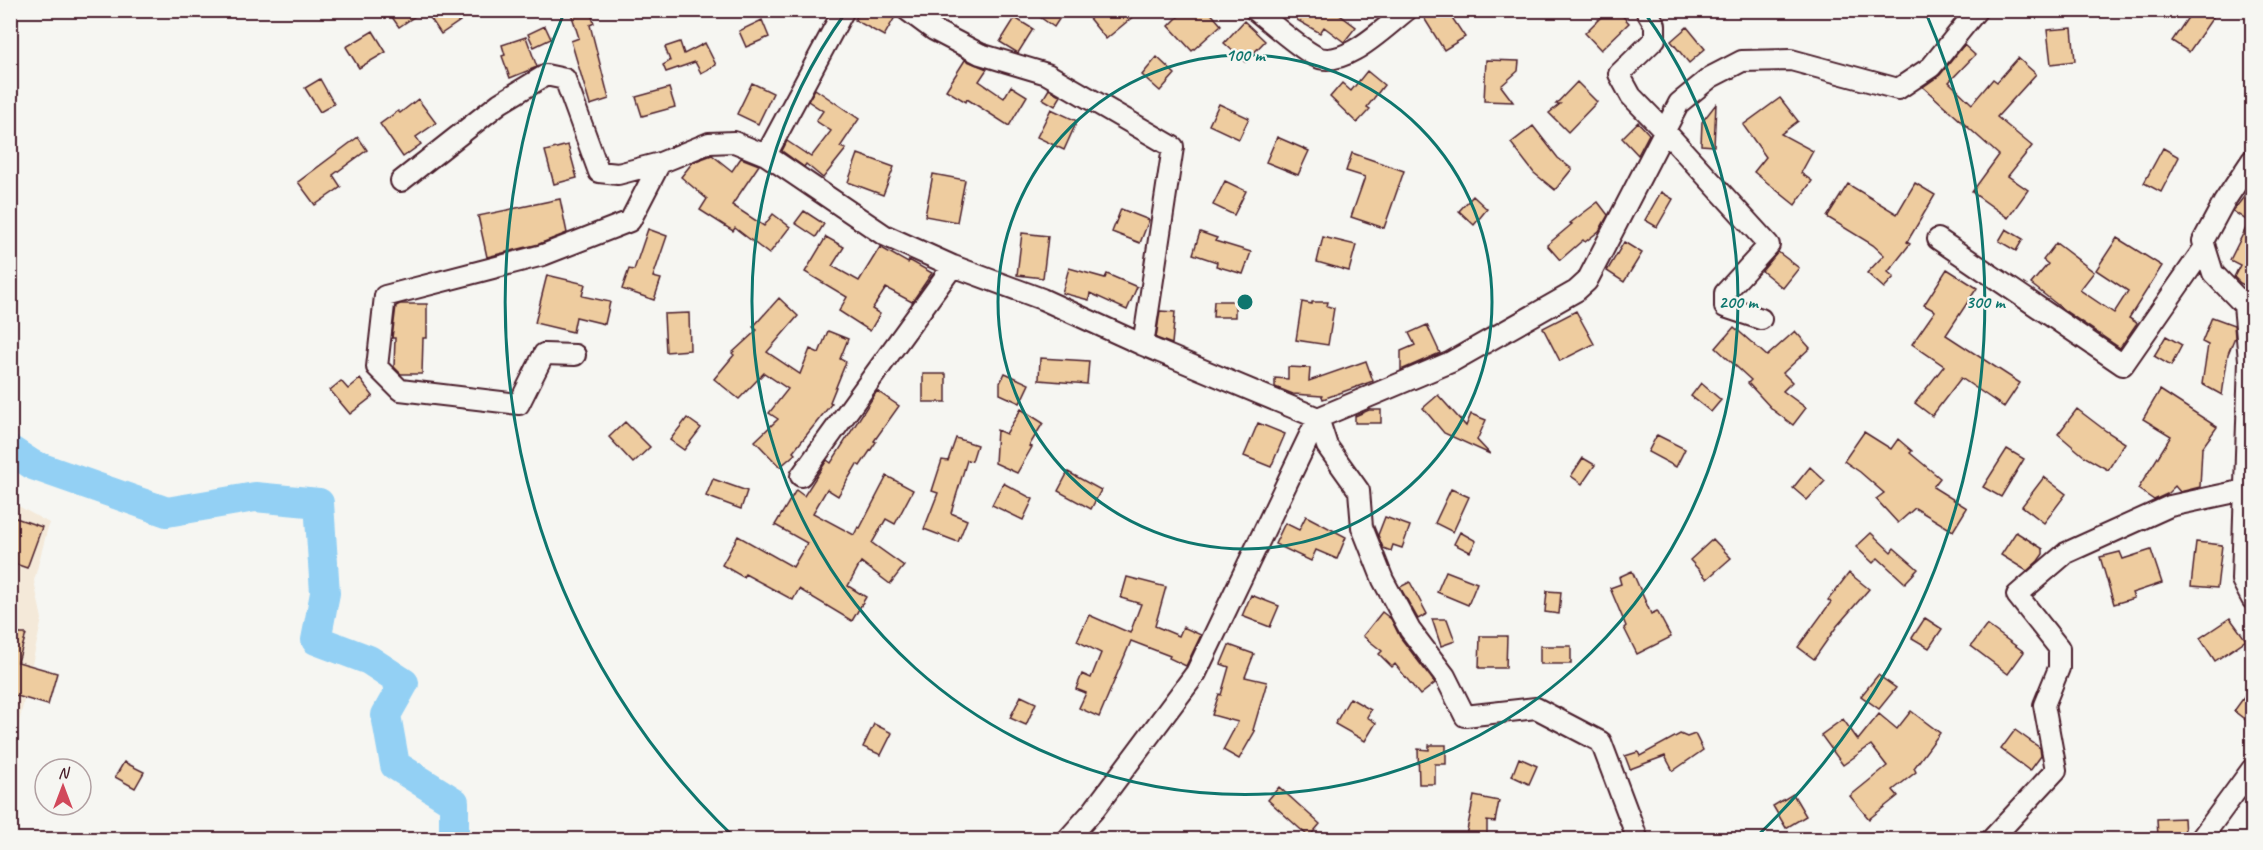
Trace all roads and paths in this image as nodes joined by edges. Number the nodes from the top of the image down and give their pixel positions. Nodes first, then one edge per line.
1 (844, 10) edge
2 (907, 10) edge
3 (1255, 10) edge
4 (1407, 10) edge
5 (1646, 10) edge
6 (1977, 10) edge
7 (1665, 131) junction
8 (766, 155) junction
9 (2253, 159) edge
10 (660, 163) junction
11 (401, 181) dead end
12 (1938, 239) dead end
13 (2205, 247) junction
14 (953, 266) junction
15 (1761, 319) dead end
16 (1143, 345) junction
17 (575, 355) dead end
18 (2251, 361) edge
19 (1318, 418) junction
20 (801, 476) dead end
21 (2249, 491) edge
22 (2253, 599) edge
23 (2253, 769) edge
24 (1067, 840) edge
25 (1638, 840) edge
26 (1991, 840) edge
27 (2200, 840) edge

1 - 8 street
2 - 16 street
3 - 4 street
5 - 7 street
6 - 7 street
7 - 15 street
7 - 19 street
8 - 10 street
8 - 14 street
9 - 13 street
10 - 11 street
10 - 17 street
12 - 13 street
13 - 18 street
14 - 16 street
14 - 20 street
16 - 19 street
18 - 21 street
19 - 24 street
19 - 25 street
21 - 22 street
21 - 26 street
23 - 27 street

